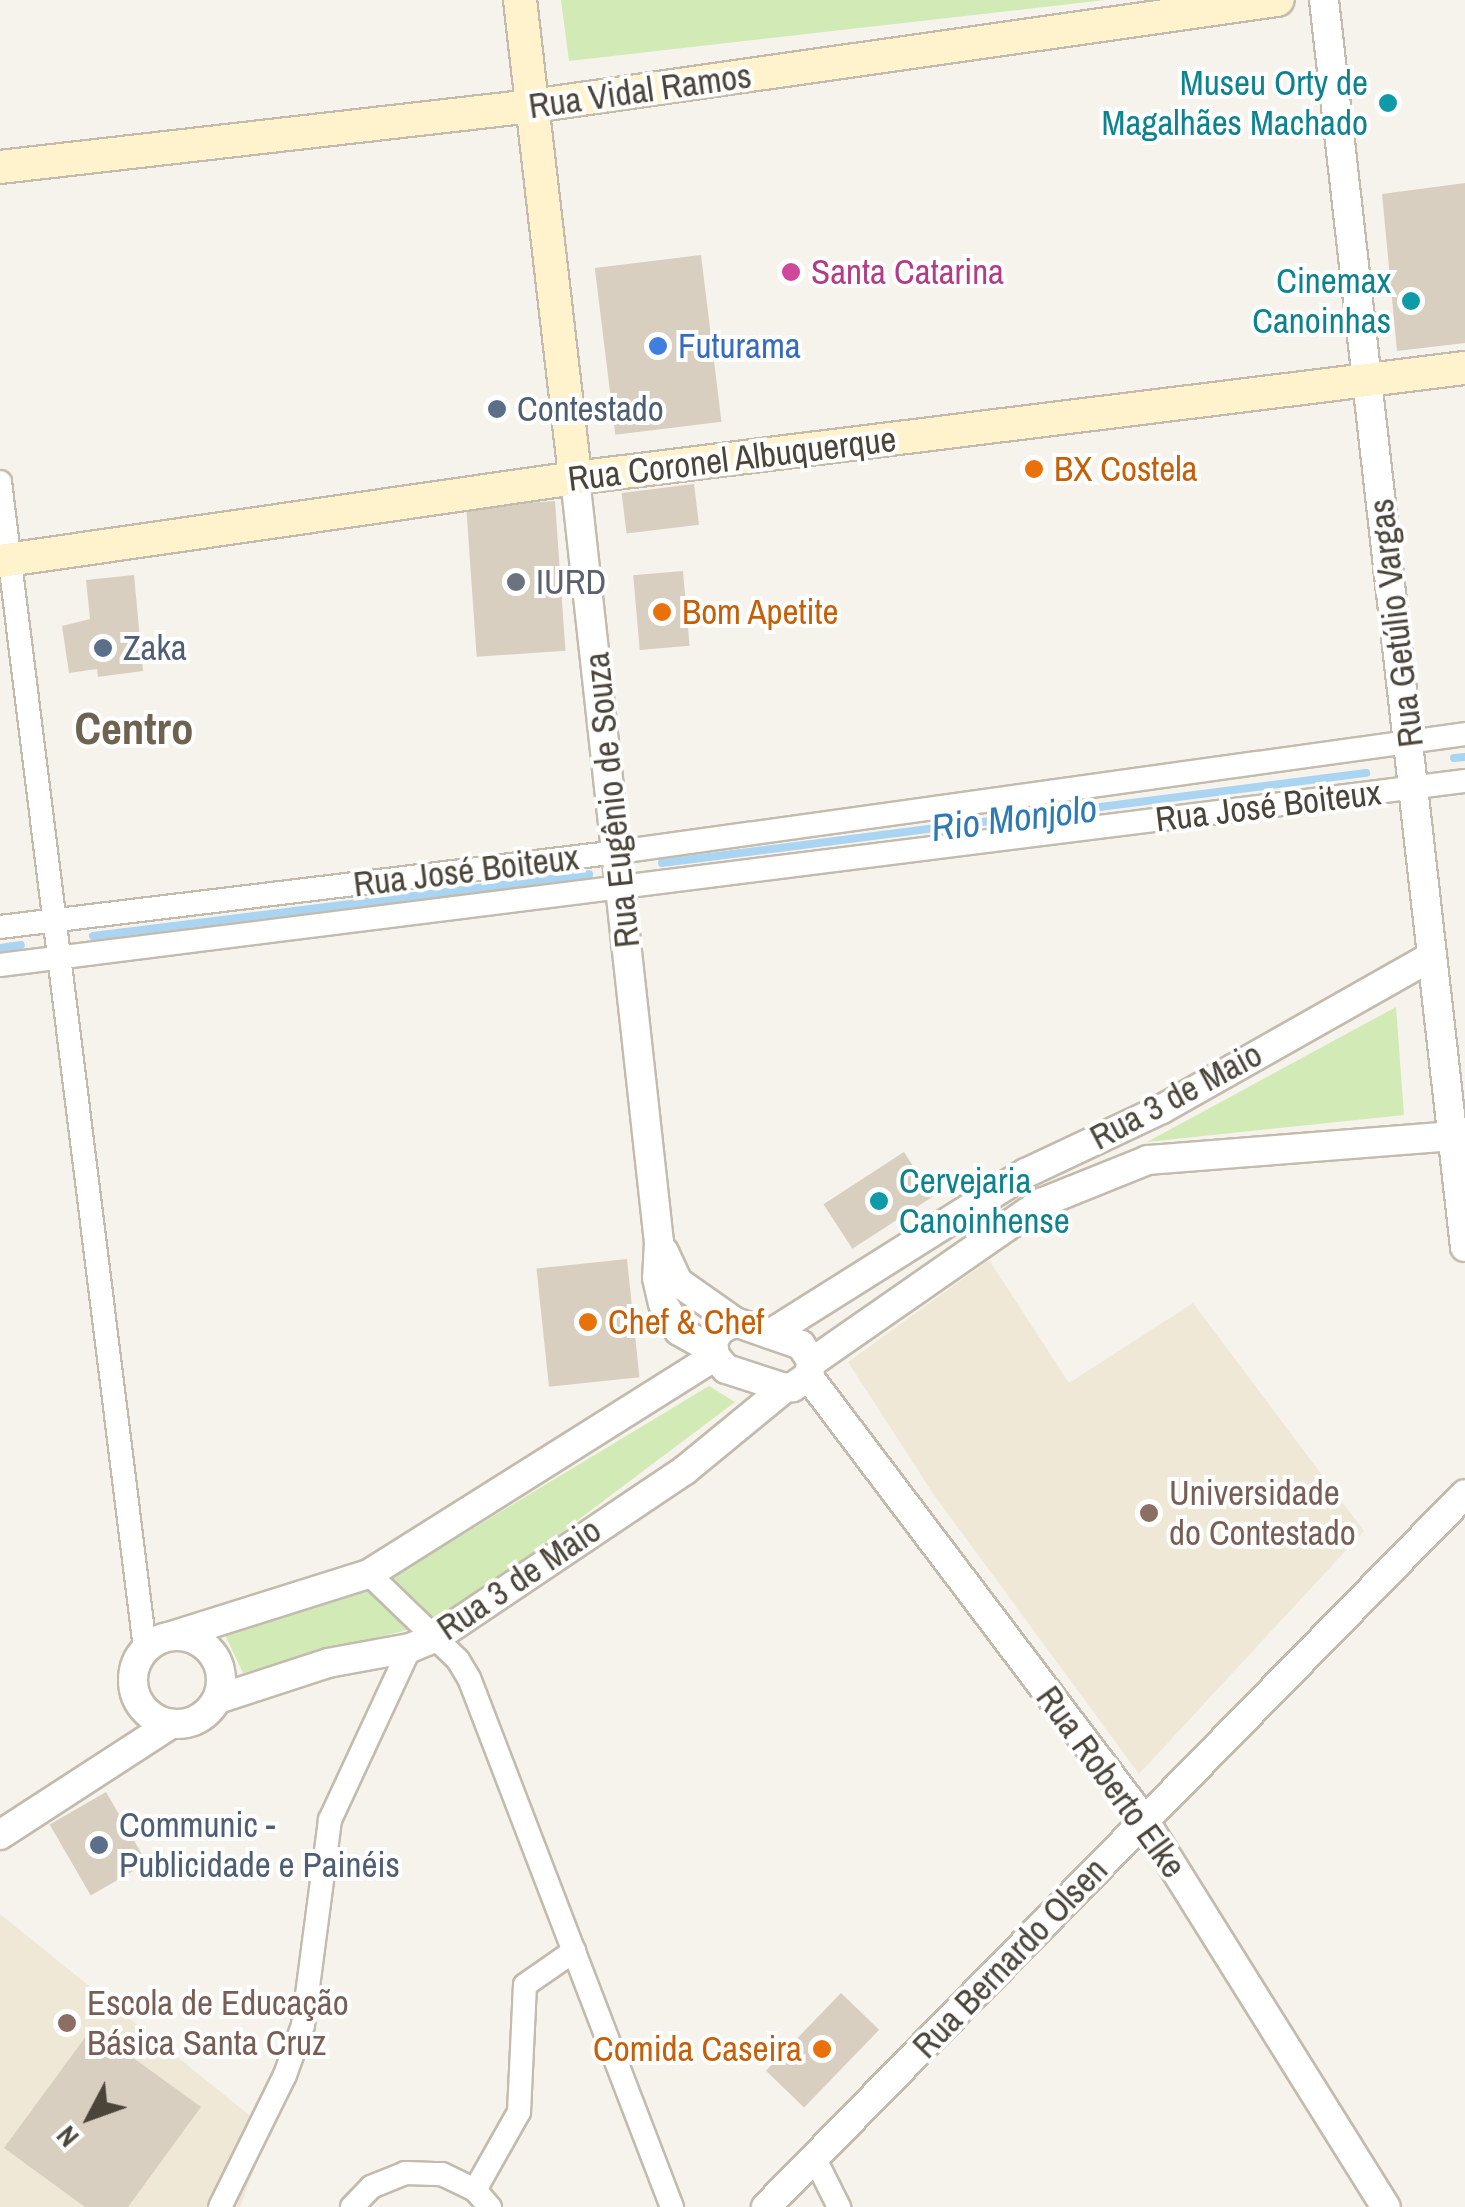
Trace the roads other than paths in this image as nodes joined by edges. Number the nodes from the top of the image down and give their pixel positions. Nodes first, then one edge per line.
1 (520, 0) edge
2 (1277, 0) edge
3 (1324, 0) edge
4 (532, 106) junction
5 (0, 167) edge
6 (1465, 368) edge
7 (1368, 380) junction
8 (575, 478) junction
9 (0, 482) edge
10 (5, 561) edge
11 (1465, 734) edge
12 (1410, 740) junction
13 (1465, 781) edge
14 (1414, 787) junction
15 (618, 852) junction
16 (622, 889) junction
17 (53, 921) junction
18 (0, 927) edge
19 (1432, 956) junction
20 (58, 959) junction
21 (0, 965) edge
22 (1139, 1120) junction
23 (1458, 1136) edge
24 (1148, 1160) junction
25 (659, 1242) junction
26 (1465, 1247) edge
27 (878, 1264) junction
28 (903, 1296) junction
29 (736, 1322) junction
30 (770, 1334) junction
31 (714, 1353) junction
32 (802, 1375) junction
33 (1465, 1494) edge
34 (369, 1574) junction
35 (175, 1635) junction
36 (422, 1643) junction
37 (145, 1648) junction
38 (218, 1699) junction
39 (171, 1724) junction
40 (1144, 1820) junction
41 (0, 1834) edge
42 (574, 1951) junction
43 (815, 2159) junction
44 (482, 2198) edge
45 (220, 2207) edge
46 (352, 2207) edge
47 (672, 2207) edge
48 (766, 2207) edge
49 (839, 2207) edge
50 (1386, 2207) edge

1 - 4 main road, Rua Eugênio de Souza
2 - 4 main road, Rua Vidal Ramos
3 - 7 street, Rua Getúlio Vargas
4 - 5 main road, Rua Vidal Ramos
4 - 8 main road, Rua Eugênio de Souza
6 - 7 main road, Rua Coronel Albuquerque
7 - 8 main road, Rua Coronel Albuquerque
7 - 12 street, Rua Getúlio Vargas
8 - 10 main road, Rua Coronel Albuquerque
8 - 15 street, Rua Eugênio de Souza
9 - 10 street
10 - 17 street
11 - 12 street, Rua José Boiteux
12 - 14 street, Rua Getúlio Vargas
12 - 15 street, Rua José Boiteux
13 - 14 street, Rua José Boiteux
14 - 16 street, Rua José Boiteux
14 - 19 street, Rua Getúlio Vargas
15 - 16 street, Rua Eugênio de Souza
15 - 17 street, Rua José Boiteux
16 - 20 street, Rua José Boiteux
16 - 25 street, Rua Eugênio de Souza
17 - 18 street, Rua José Boiteux
17 - 20 street
19 - 22 street, Rua 3 de Maio
19 - 23 street, Rua Getúlio Vargas
20 - 21 street, Rua José Boiteux
20 - 37 street
22 - 24 street
22 - 27 street, Rua 3 de Maio
23 - 24 street, Rua 3 de Maio
23 - 26 street, Rua Getúlio Vargas
24 - 28 street, Rua 3 de Maio
25 - 29 street, Rua Eugênio de Souza
25 - 31 street, Rua Eugênio de Souza
27 - 28 street
27 - 30 street, Rua 3 de Maio
28 - 32 street, Rua 3 de Maio
29 - 30 street, Rua Eugênio de Souza
29 - 31 street
30 - 32 street, Rua Roberto Elke
31 - 32 street, Rua Eugênio de Souza
31 - 34 street
32 - 36 street, Rua 3 de Maio
32 - 40 street, Rua Roberto Elke
33 - 40 street, Rua Bernardo Olsen
34 - 35 street
34 - 36 street
35 - 37 street
35 - 38 street
36 - 38 street, Rua 3 de Maio
36 - 42 street
36 - 45 street
37 - 39 street
38 - 39 street
39 - 41 street
40 - 43 street, Rua Bernardo Olsen
40 - 50 street, Rua Roberto Elke
42 - 44 street
42 - 47 street
43 - 48 street, Rua Bernardo Olsen
43 - 49 street
44 - 46 street

